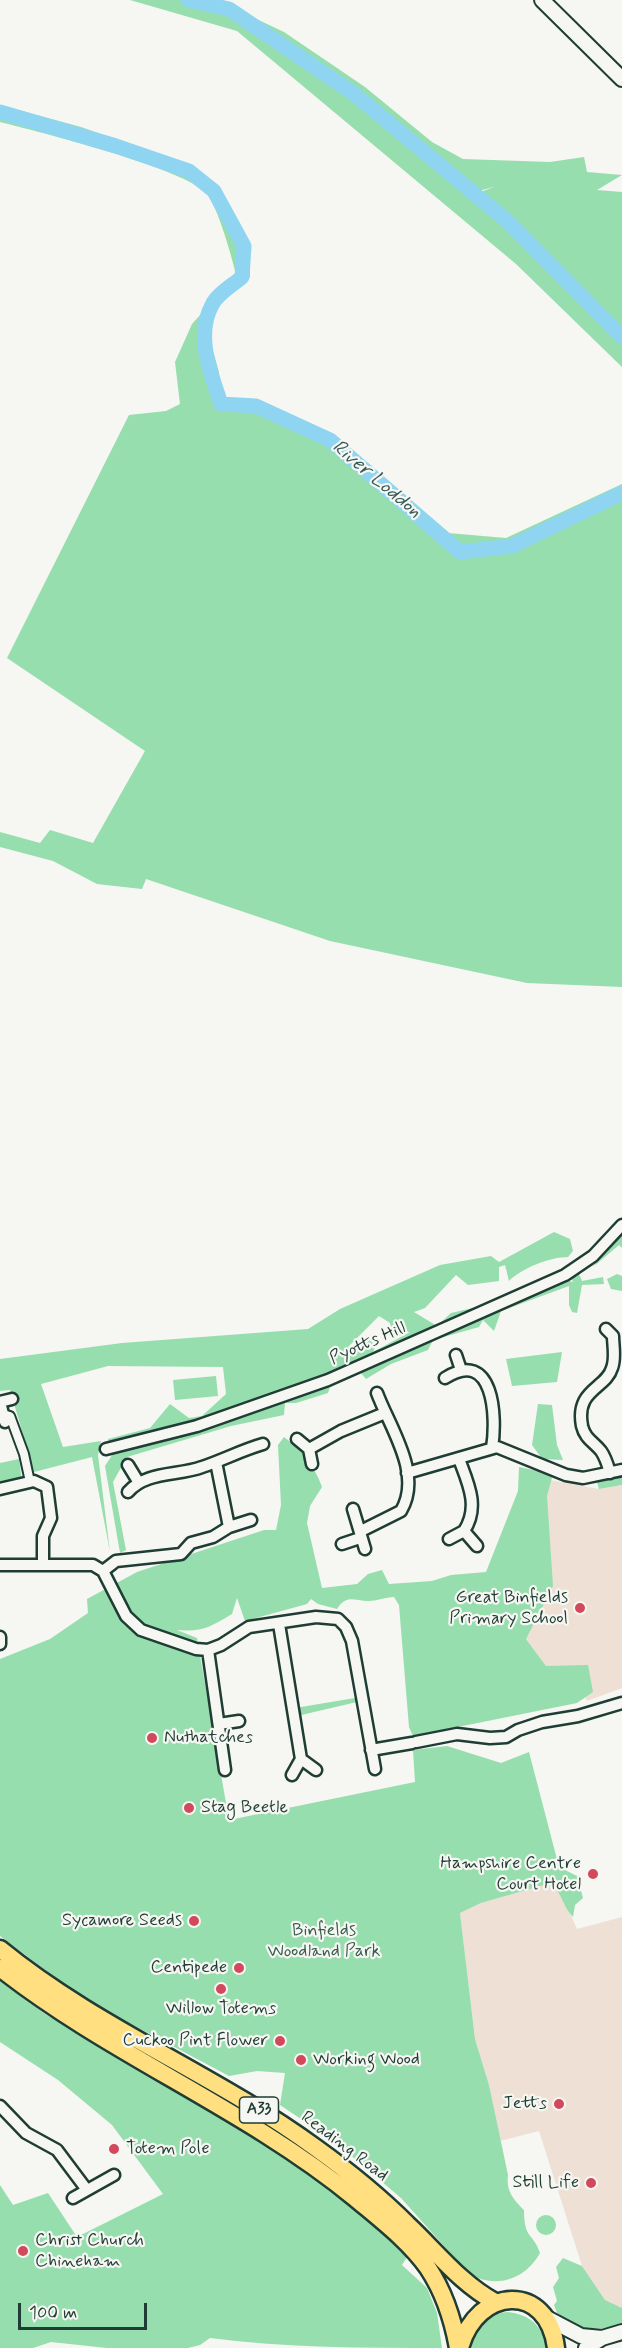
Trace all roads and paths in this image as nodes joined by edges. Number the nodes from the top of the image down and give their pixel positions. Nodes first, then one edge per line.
1 (542, 0) edge
2 (622, 79) edge
3 (622, 1226) edge
4 (614, 1333) edge
5 (456, 1355) dead end
6 (461, 1370) junction
7 (446, 1378) dead end
8 (377, 1393) dead end
9 (12, 1399) dead end
10 (384, 1413) junction
11 (4, 1418) joint
12 (297, 1439) dead end
13 (263, 1444) dead end
14 (492, 1448) junction
15 (106, 1449) dead end
16 (309, 1449) junction
17 (459, 1459) junction
18 (216, 1462) junction
19 (312, 1464) dead end
20 (128, 1465) dead end
21 (622, 1470) edge
22 (407, 1473) junction
23 (610, 1473) junction
24 (30, 1482) junction
25 (139, 1483) junction
26 (0, 1489) edge
27 (128, 1492) dead end
28 (352, 1509) dead end
29 (251, 1520) dead end
30 (229, 1527) junction
31 (464, 1531) junction
32 (361, 1534) junction
33 (449, 1539) dead end
34 (342, 1544) dead end
35 (477, 1546) dead end
36 (365, 1549) dead end
37 (43, 1563) junction
38 (0, 1565) edge
39 (103, 1571) junction
40 (279, 1624) junction
41 (0, 1637) edge
42 (0, 1644) edge
43 (208, 1650) junction
44 (622, 1703) edge
45 (239, 1721) dead end
46 (219, 1724) junction
47 (371, 1750) junction
48 (302, 1759) junction
49 (375, 1769) dead end
50 (225, 1770) dead end
51 (315, 1770) dead end
52 (292, 1775) dead end
53 (0, 1949) edge
54 (0, 1968) edge
55 (0, 2106) edge
56 (114, 2175) dead end
57 (87, 2190) junction
58 (73, 2198) dead end
59 (495, 2302) junction
60 (543, 2316) junction
61 (622, 2332) edge
62 (602, 2338) junction
63 (459, 2348) edge
64 (556, 2348) edge
65 (586, 2348) edge

1 - 2 street
3 - 15 street, Pyotts Hill
4 - 23 street
5 - 6 street
6 - 7 street
6 - 14 street
8 - 10 street
9 - 11 street
10 - 16 street
10 - 22 street
11 - 24 street
12 - 16 street
13 - 18 street
14 - 17 street
14 - 23 street
16 - 19 street
17 - 22 street
17 - 31 street
18 - 25 street
18 - 30 street
20 - 25 street
21 - 23 street
22 - 32 street
24 - 26 street
24 - 37 street
25 - 27 street
28 - 32 street
29 - 30 street
30 - 39 street
31 - 33 street
31 - 35 street
32 - 34 street
32 - 36 street
37 - 38 street
37 - 39 street
39 - 43 street
40 - 43 street
40 - 47 street
40 - 48 street
41 - 42 street
43 - 46 street
44 - 47 street
45 - 46 street
46 - 50 street
47 - 49 street
48 - 51 street
48 - 52 street
53 - 59 highway, Reading Road / A33
54 - 63 highway, Reading Road / A33
55 - 57 street
56 - 57 street
57 - 58 street
59 - 60 highway
59 - 63 highway, A33
60 - 62 street
60 - 64 highway
61 - 62 street
62 - 65 street

